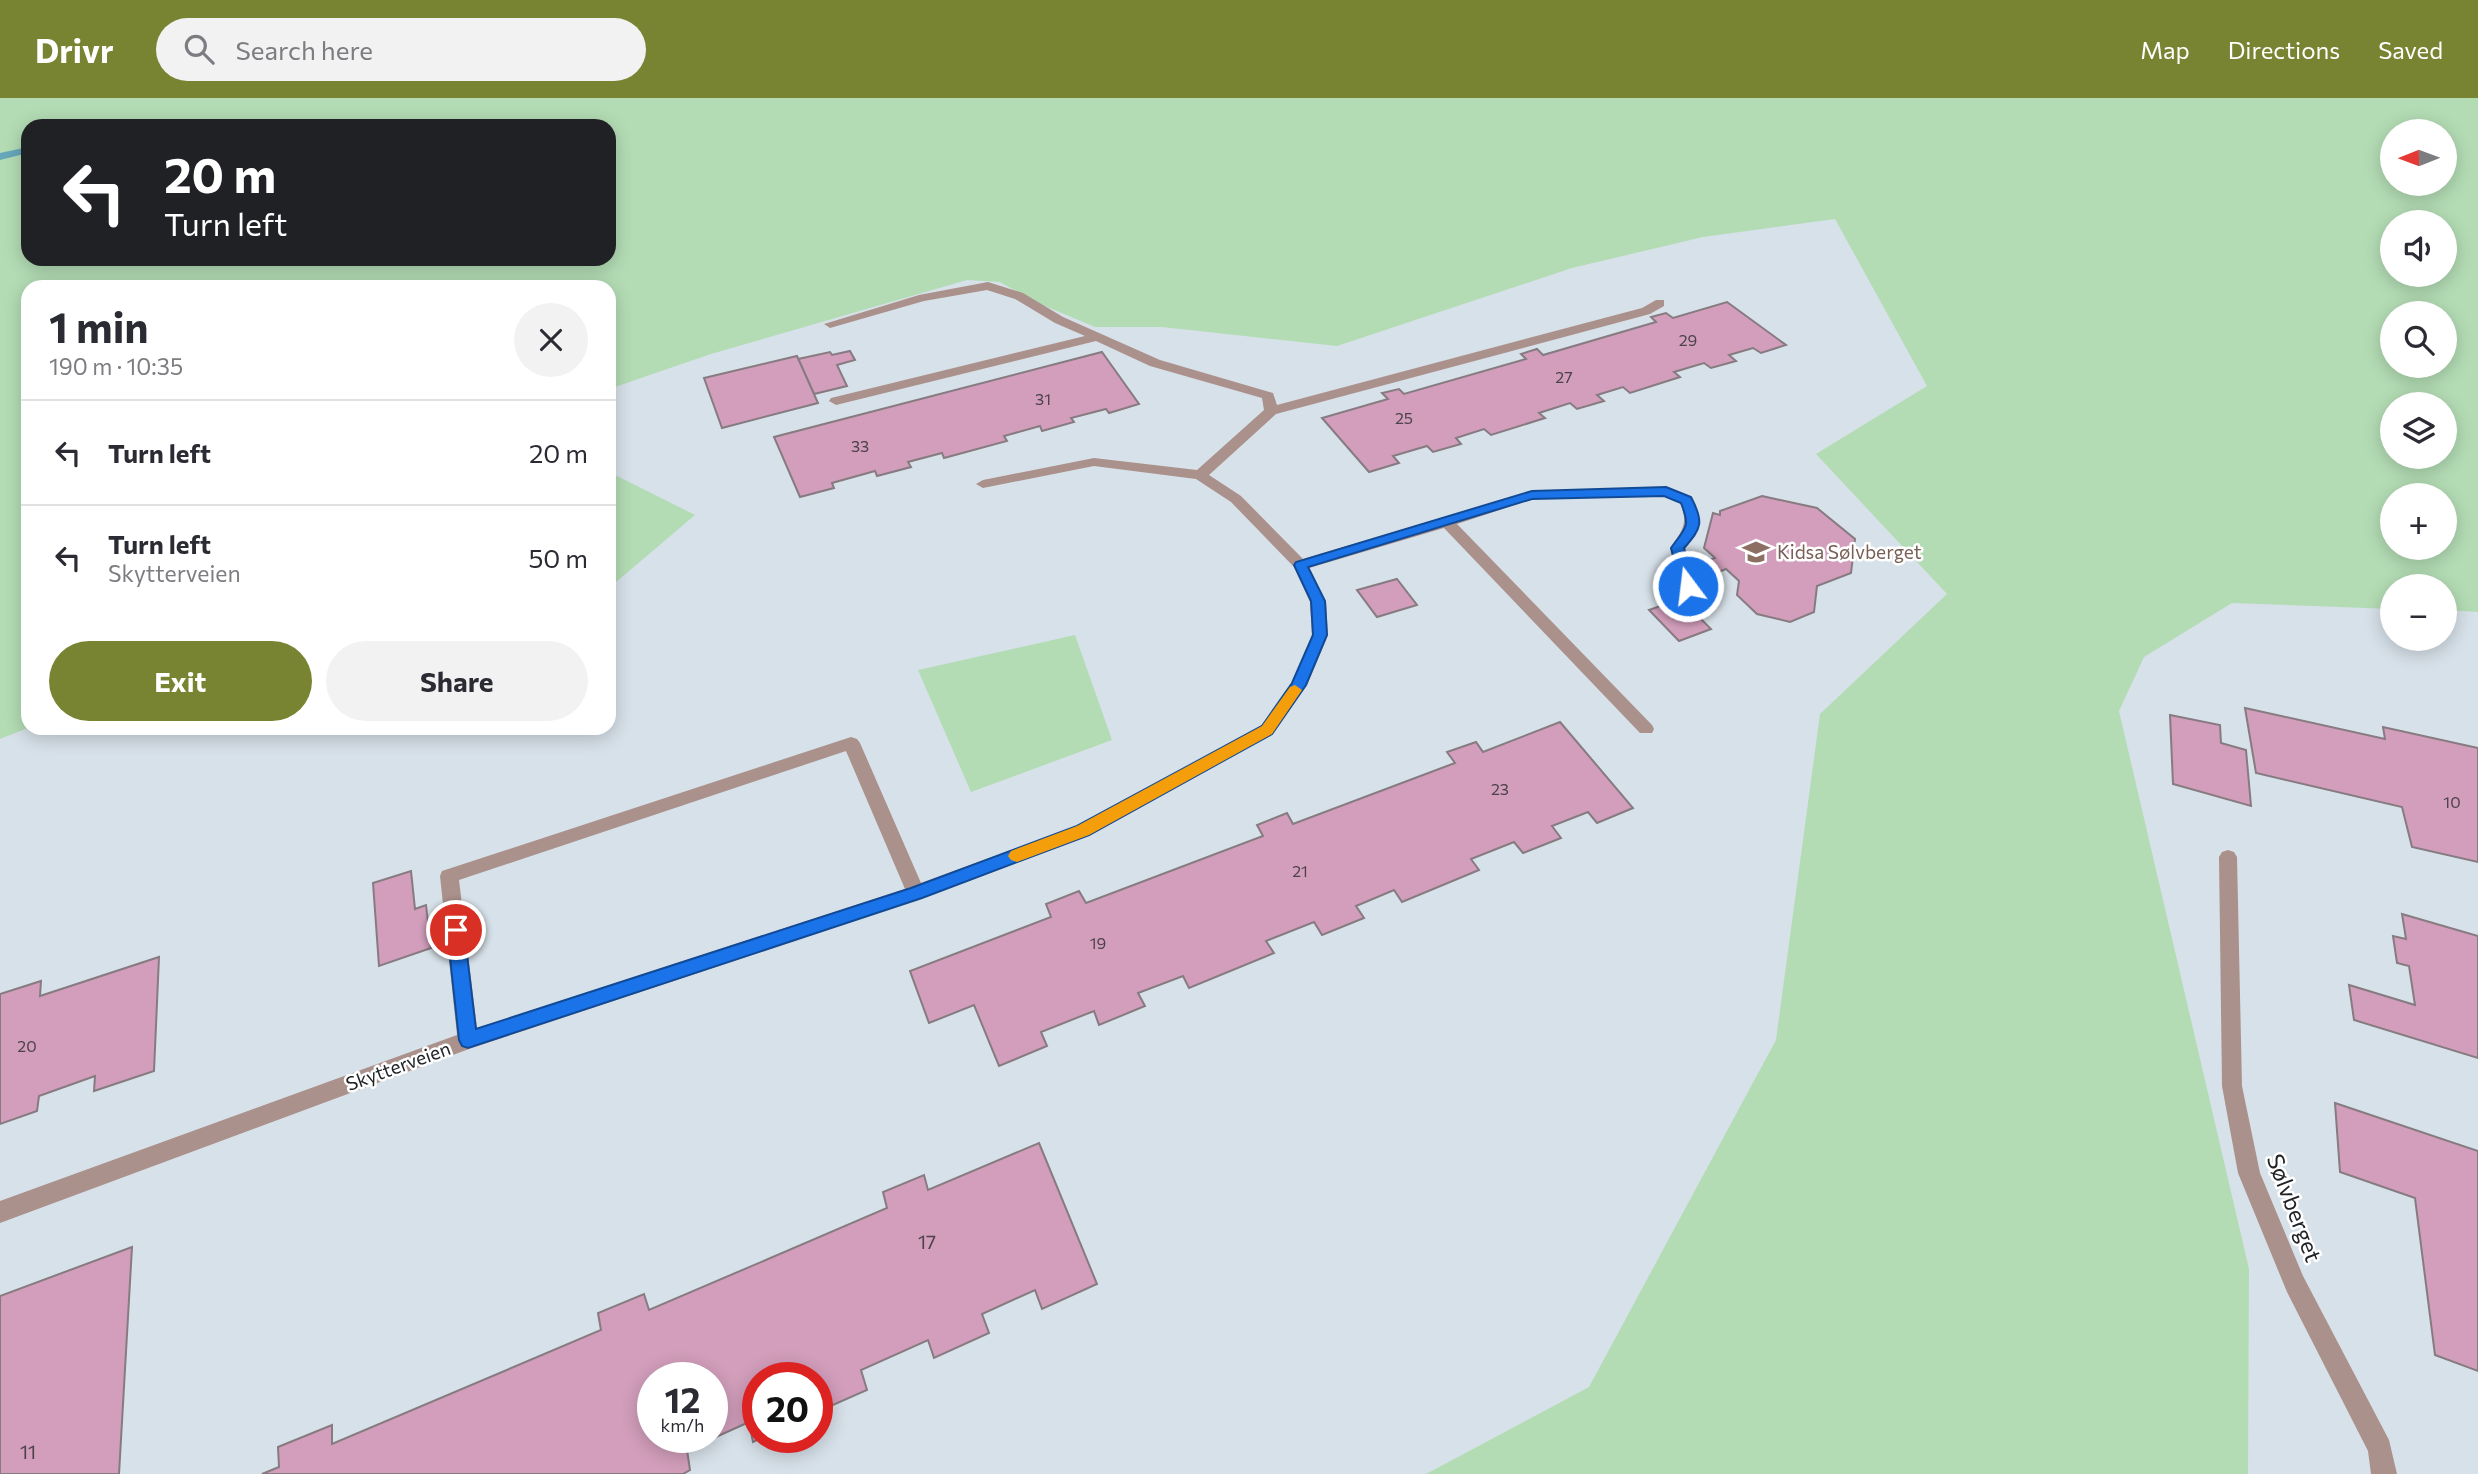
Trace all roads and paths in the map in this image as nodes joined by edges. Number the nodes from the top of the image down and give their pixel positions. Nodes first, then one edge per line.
1 (1660, 303) dead end
2 (830, 324) dead end
3 (1097, 337) junction
4 (836, 401) dead end
5 (1271, 411) junction
6 (1200, 475) junction
7 (983, 484) dead end
8 (1447, 522) junction
9 (1300, 565) junction
10 (1688, 586) dead end
11 (1646, 729) dead end
12 (2228, 857) dead end
13 (916, 893) junction
14 (468, 1040) junction
15 (0, 1212) edge
16 (2384, 1474) edge

1 - 5 street
2 - 3 street
3 - 4 street
3 - 5 street
5 - 6 street
6 - 7 street, Skytterveien
6 - 9 street, Skytterveien
8 - 9 street
8 - 10 street
8 - 11 street
9 - 13 street, Skytterveien
12 - 16 street, Sølvberget
13 - 14 street, Skytterveien
13 - 14 street
14 - 15 street, Skytterveien

